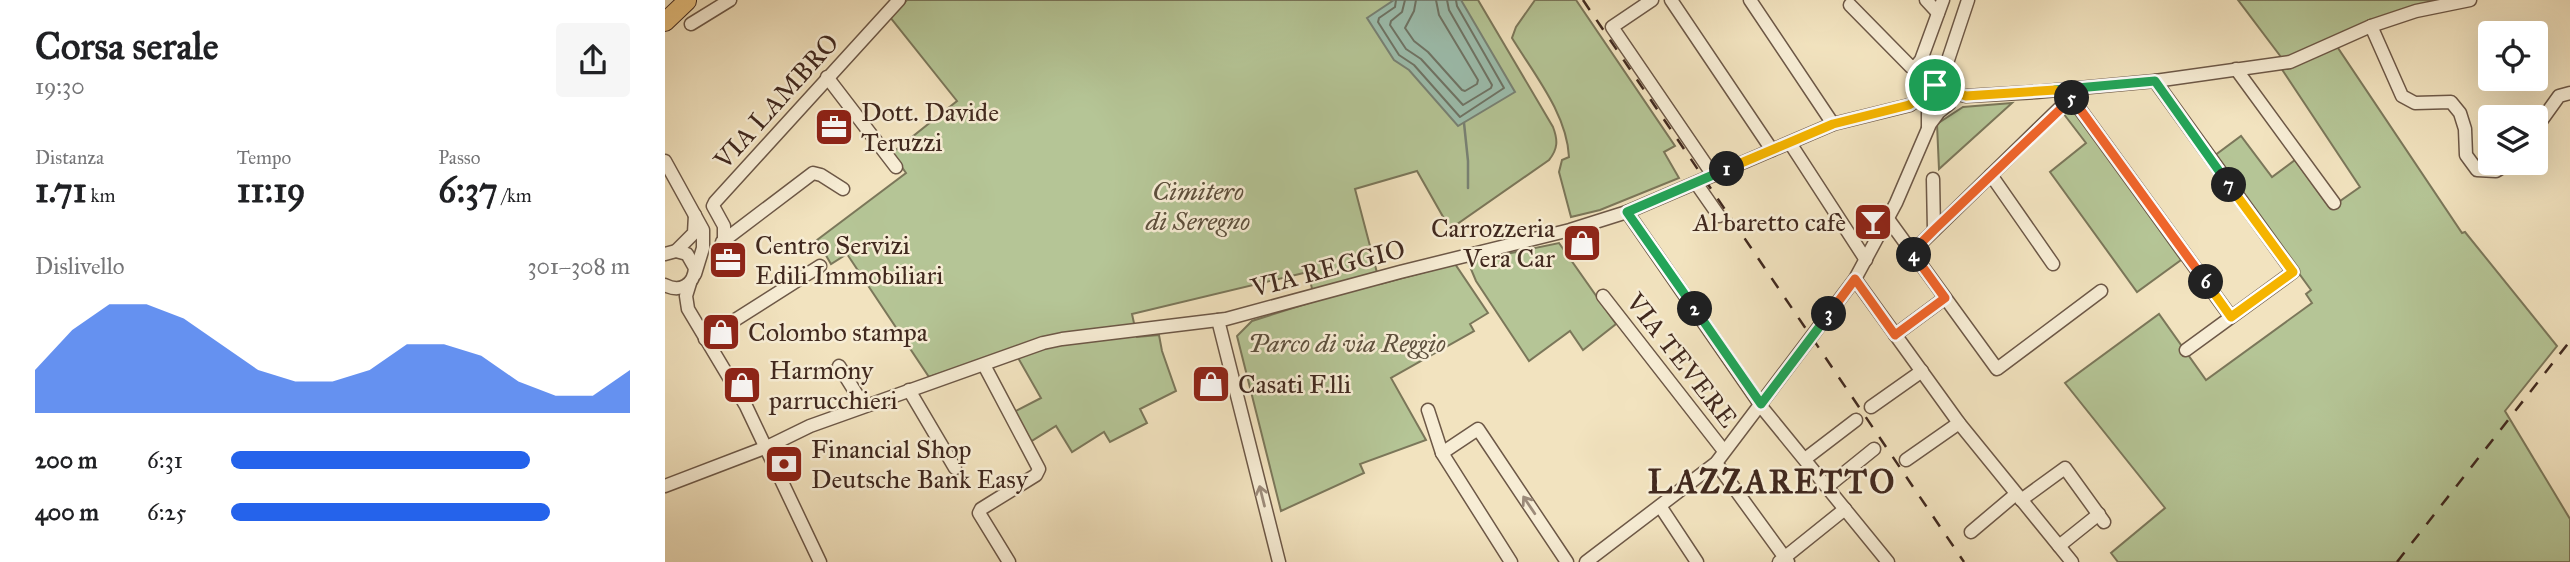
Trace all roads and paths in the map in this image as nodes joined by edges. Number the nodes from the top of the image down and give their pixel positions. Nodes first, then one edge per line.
1 (687, 0) edge
2 (730, 0) edge
3 (899, 0) edge
4 (1652, 0) edge
5 (1671, 0) edge
6 (1750, 0) edge
7 (1926, 0) edge
8 (1943, 0) edge
9 (1968, 0) edge
10 (2470, 0) edge
11 (1850, 5) dead end
12 (1938, 13) junction
13 (665, 15) edge
14 (665, 22) edge
15 (691, 24) dead end
16 (2371, 26) junction
17 (2236, 69) junction
18 (827, 77) junction
19 (2155, 81) junction
20 (2073, 93) junction
21 (2570, 93) edge
22 (1937, 99) junction
23 (2548, 111) edge
24 (1833, 124) junction
25 (1790, 143) junction
26 (1772, 150) junction
27 (665, 161) edge
28 (896, 167) dead end
29 (2478, 170) edge
30 (1713, 175) junction
31 (1991, 175) junction
32 (1933, 179) dead end
33 (1696, 183) junction
34 (843, 188) dead end
35 (2334, 203) dead end
36 (695, 212) junction
37 (1627, 212) junction
38 (1719, 216) dead end
39 (1888, 219) junction
40 (1934, 230) junction
41 (1912, 252) junction
42 (668, 253) edge
43 (1866, 260) junction
44 (2053, 264) dead end
45 (820, 266) dead end
46 (692, 279) junction
47 (1855, 279) junction
48 (666, 286) edge
49 (2101, 291) dead end
50 (1603, 296) dead end
51 (1945, 298) junction
52 (692, 317) junction
53 (2231, 317) junction
54 (1218, 320) junction
55 (1895, 335) junction
56 (705, 339) junction
57 (2186, 350) dead end
58 (984, 365) junction
59 (839, 366) dead end
60 (1922, 371) junction
61 (909, 390) junction
62 (1761, 404) junction
63 (864, 406) junction
64 (1871, 407) dead end
65 (1429, 410) dead end
66 (1856, 420) dead end
67 (1959, 423) junction
68 (767, 447) junction
69 (1874, 449) dead end
70 (1724, 451) junction
71 (1442, 453) junction
72 (1805, 459) junction
73 (1906, 460) dead end
74 (1716, 463) junction
75 (955, 468) dead end
76 (665, 486) edge
77 (1827, 487) junction
78 (2018, 497) junction
79 (1660, 506) junction
80 (1845, 509) junction
81 (1971, 532) dead end
82 (2059, 546) junction
83 (1784, 560) edge
84 (1007, 561) edge
85 (820, 562) edge
86 (1279, 562) edge
87 (1511, 562) edge
88 (1567, 562) edge
89 (1586, 562) edge
90 (1697, 562) edge
91 (1888, 562) edge
92 (2072, 562) edge

1 - 13 highway
1 - 14 highway
2 - 15 street
3 - 18 street, VIA LAMBRO
4 - 30 street
5 - 26 street
6 - 24 street
7 - 12 street
8 - 12 street
9 - 22 street
10 - 16 street
11 - 12 street
16 - 17 street
16 - 29 street
17 - 19 street
17 - 35 street
18 - 28 street
18 - 34 street, VIA LAMBRO
19 - 20 street
19 - 53 street
20 - 22 street, VIA REGGIO
20 - 31 street
20 - 53 street
21 - 23 street
22 - 24 street, VIA REGGIO
22 - 39 street
24 - 25 street, VIA REGGIO
25 - 26 street, VIA REGGIO
25 - 43 street
26 - 30 street, VIA REGGIO
27 - 36 street
30 - 33 street, VIA REGGIO
31 - 40 street
31 - 44 street
32 - 40 street
33 - 37 street, VIA REGGIO
33 - 38 street
36 - 42 street
36 - 46 street
37 - 54 street, VIA REGGIO
37 - 62 street
39 - 41 street
39 - 43 street
40 - 41 street
41 - 51 street
42 - 46 street
43 - 47 street
45 - 56 street
46 - 48 street
46 - 52 street
47 - 55 street
47 - 62 street
48 - 52 street
49 - 51 street
50 - 70 street, VIA TEVERE
51 - 55 street
52 - 56 street
53 - 57 street
54 - 58 street, VIA REGGIO
86 -> 54 street
55 - 60 street
56 - 68 street
58 - 61 street, VIA REGGIO
58 - 84 street
59 - 63 street
60 - 64 street
60 - 67 street
61 - 63 street, VIA REGGIO
61 - 75 street
62 - 70 street
62 - 72 street
63 - 68 street, VIA REGGIO
65 - 71 street
66 - 72 street
67 - 73 street
67 - 78 street
68 - 76 street, VIA REGGIO
68 - 85 street
69 - 77 street
70 - 74 street
71 - 87 street
88 -> 71 street
72 - 77 street
74 - 79 street
74 - 83 street
77 - 80 street
78 - 81 street
78 - 82 street
78 - 82 street
79 - 89 street
79 - 90 street
80 - 83 street
80 - 91 street
82 - 92 street

